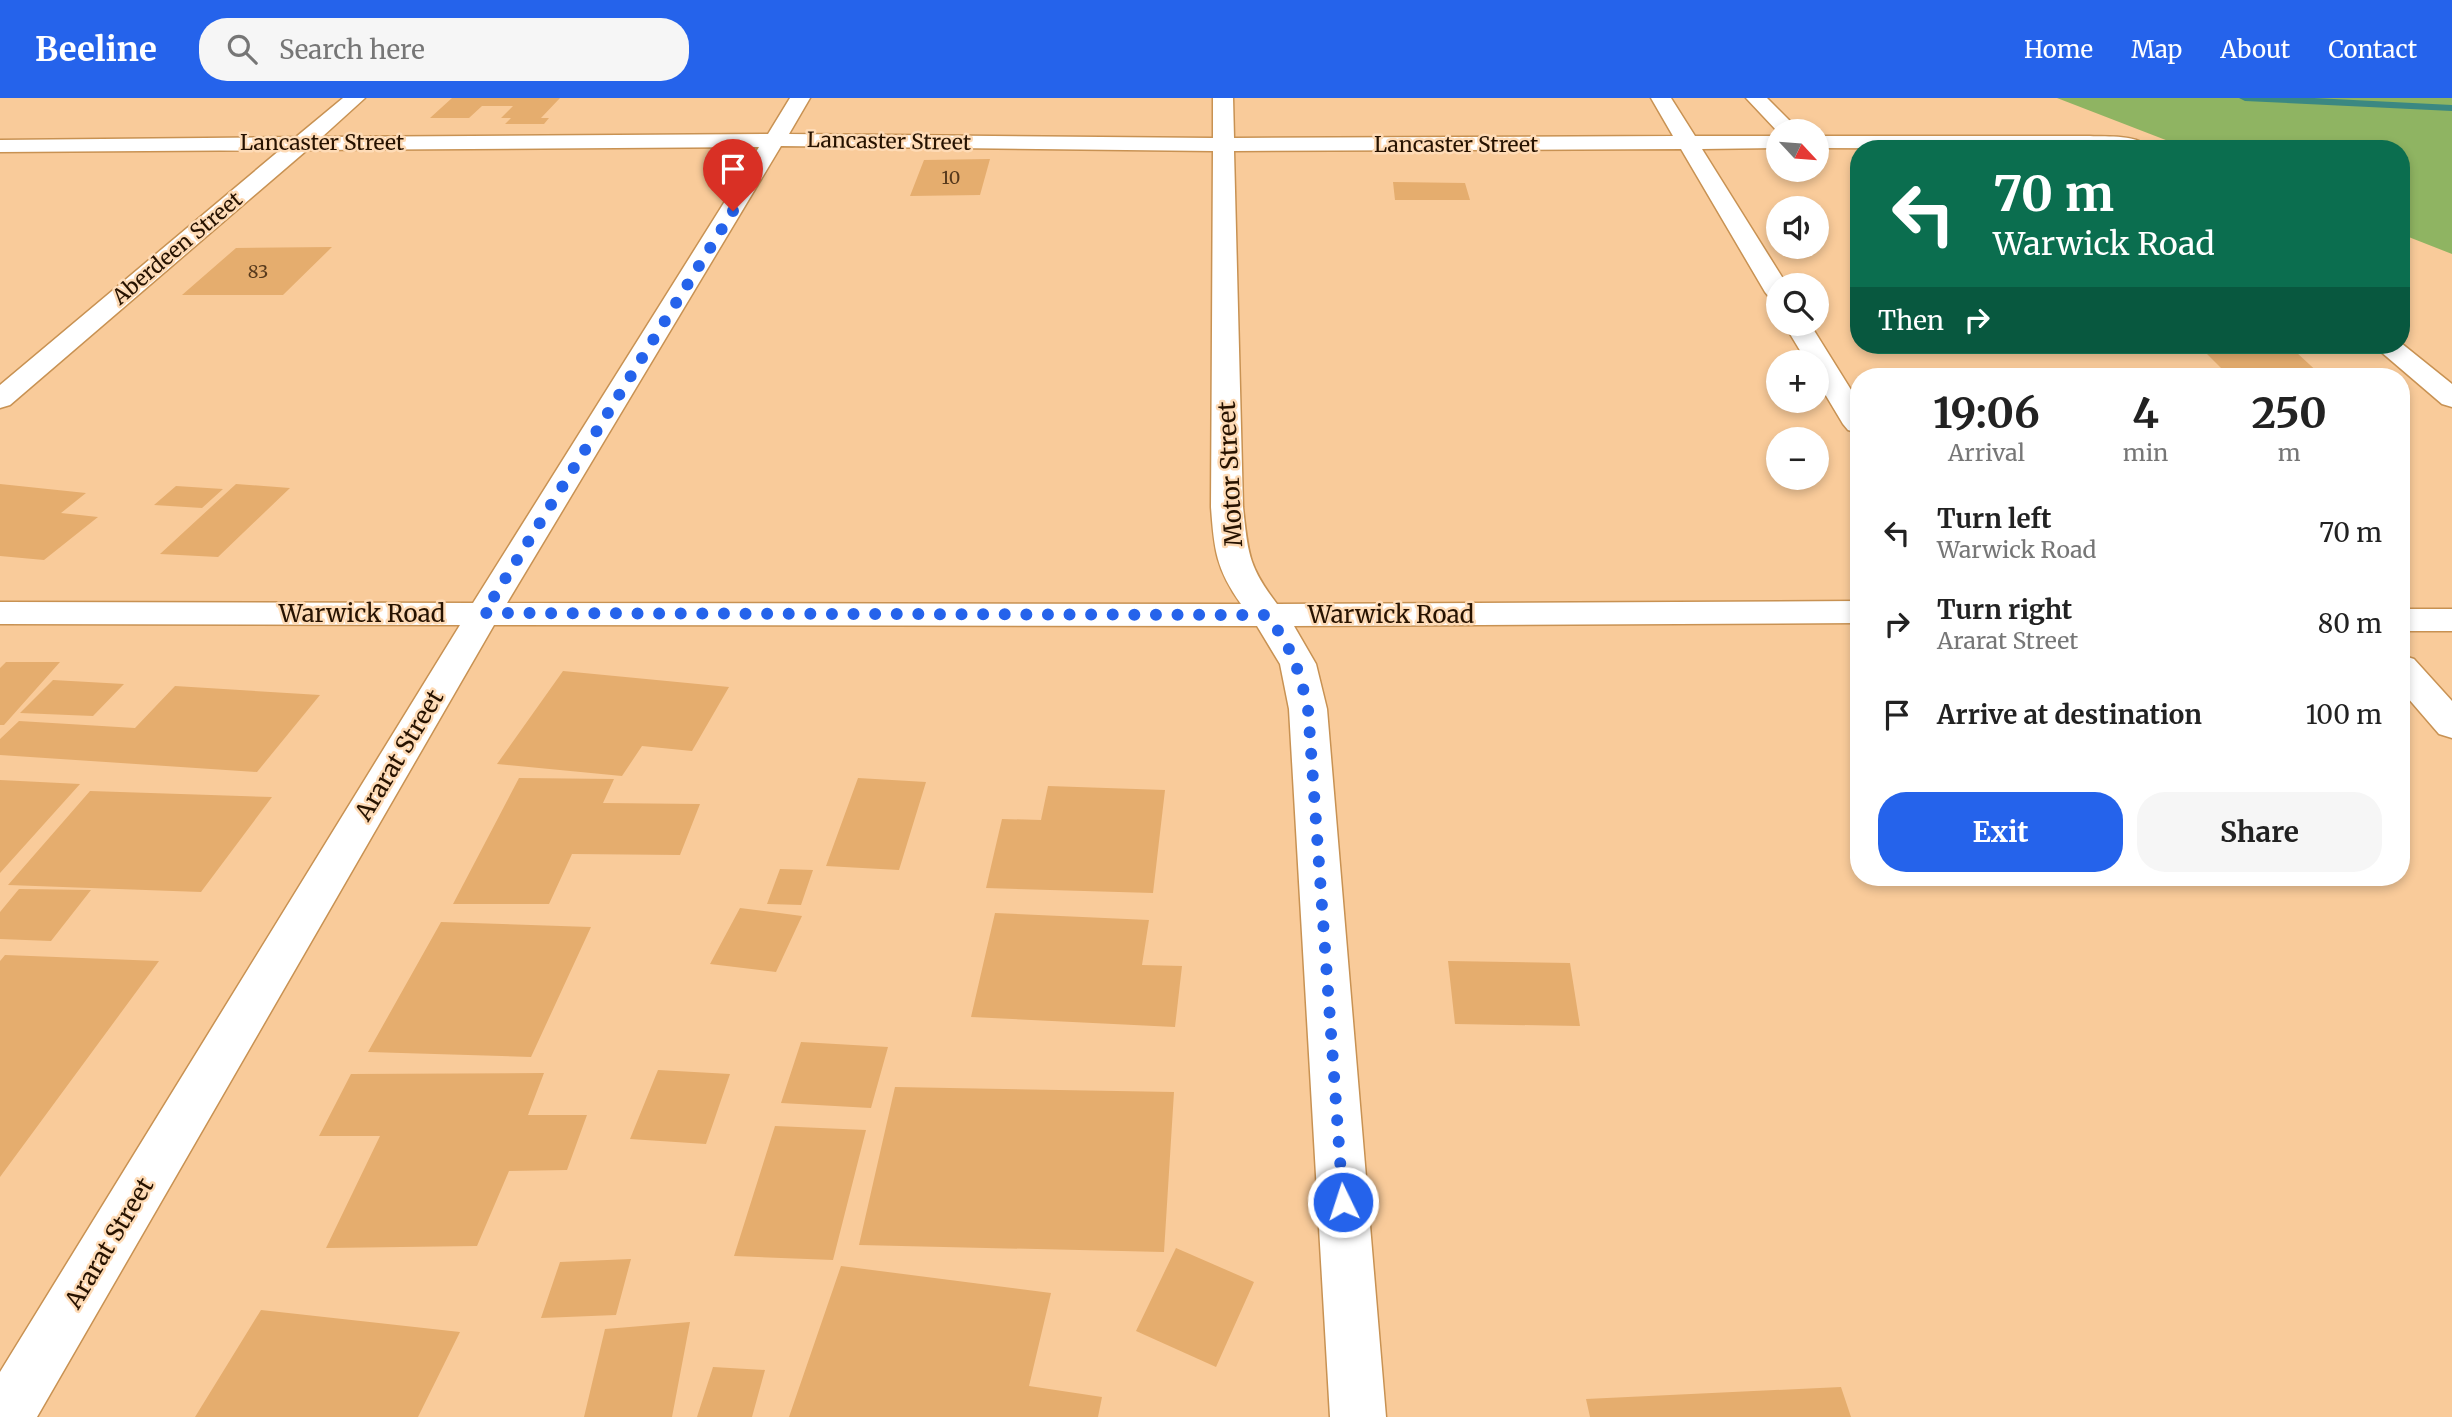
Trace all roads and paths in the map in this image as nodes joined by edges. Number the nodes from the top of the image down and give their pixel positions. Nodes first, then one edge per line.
1 (355, 98) edge
2 (800, 98) edge
3 (1223, 98) edge
4 (1661, 98) edge
5 (1756, 98) edge
6 (1777, 119) edge
7 (776, 140) junction
8 (302, 142) junction
9 (1686, 142) junction
10 (1766, 142) edge
11 (1829, 142) edge
12 (1850, 142) edge
13 (1222, 145) junction
14 (0, 146) edge
15 (1766, 273) edge
16 (1804, 336) edge
17 (2398, 354) edge
18 (2452, 398) edge
19 (0, 399) edge
20 (1850, 411) edge
21 (1850, 612) edge
22 (0, 613) edge
23 (484, 613) junction
24 (1266, 615) junction
25 (2410, 620) edge
26 (2452, 620) edge
27 (2410, 677) edge
28 (2452, 725) edge
29 (5, 1417) edge
30 (1358, 1417) edge

1 - 8 street, Aberdeen Street
2 - 7 street, Ararat Street
3 - 13 street, Motor Street
4 - 9 street
5 - 6 street
7 - 8 street, Lancaster Street
7 - 13 street, Lancaster Street
7 - 23 street, Ararat Street
8 - 14 street, Lancaster Street
8 - 19 street, Aberdeen Street
9 - 10 street, Lancaster Street
9 - 13 street, Lancaster Street
9 - 15 street
11 - 12 street
13 - 24 street, Motor Street
16 - 20 street
17 - 18 street
21 - 24 street, Warwick Road
22 - 23 street, Warwick Road
23 - 24 street, Warwick Road
23 - 29 street, Ararat Street
24 - 30 street, Motor Street
25 - 26 street
27 - 28 street

